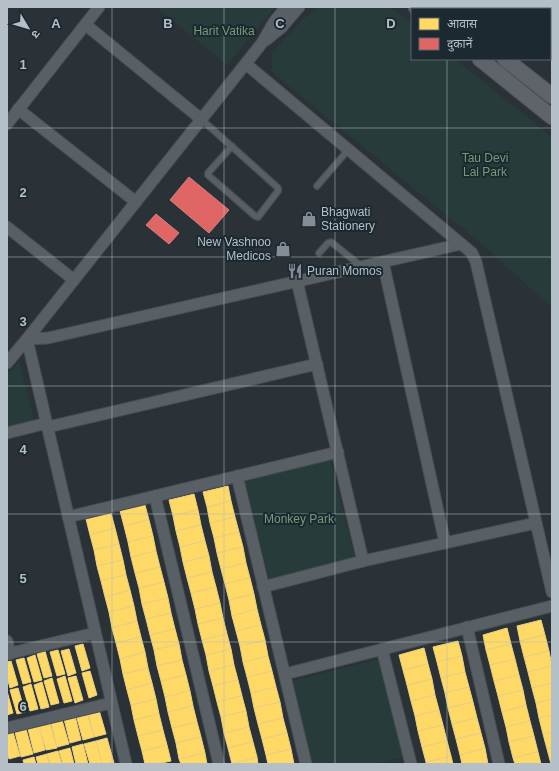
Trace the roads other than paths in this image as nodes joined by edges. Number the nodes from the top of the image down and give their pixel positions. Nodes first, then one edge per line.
1 (99, 7) edge
2 (286, 7) edge
3 (299, 7) edge
4 (86, 24) junction
5 (262, 43) junction
6 (481, 60) edge
7 (506, 60) edge
8 (246, 64) junction
9 (552, 96) edge
10 (18, 110) junction
11 (552, 117) edge
12 (201, 119) junction
13 (7, 124) edge
14 (232, 146) junction
15 (348, 150) junction
16 (317, 186) dead end
17 (136, 202) junction
18 (7, 227) edge
19 (461, 244) junction
20 (319, 254) dead end
21 (383, 262) junction
22 (361, 266) junction
23 (74, 280) junction
24 (297, 281) junction
25 (27, 339) junction
26 (7, 363) edge
27 (317, 364) junction
28 (47, 425) junction
29 (7, 433) edge
30 (338, 452) junction
31 (237, 476) junction
32 (155, 496) junction
33 (68, 517) junction
34 (536, 523) junction
35 (445, 543) junction
36 (363, 561) junction
37 (264, 587) junction
38 (552, 592) edge
39 (552, 606) edge
40 (467, 627) junction
41 (95, 633) junction
42 (7, 641) edge
43 (382, 649) junction
44 (8, 654) edge
45 (285, 674) junction
46 (111, 703) junction
47 (7, 728) edge
48 (407, 763) edge
49 (126, 764) edge
50 (219, 764) edge
51 (306, 764) edge
52 (499, 764) edge

1 - 4 street
2 - 5 street
3 - 5 street
4 - 10 street
4 - 12 street
5 - 8 street
6 - 11 main road
7 - 9 main road
8 - 12 street
8 - 15 street
10 - 13 street
10 - 17 street
12 - 14 lane
12 - 17 street
14 - 14 lane
15 - 16 lane
15 - 19 street
17 - 23 street
18 - 23 street
19 - 21 street
19 - 34 street
20 - 22 lane
21 - 22 street
21 - 35 street
22 - 24 street
23 - 25 street
24 - 25 street
24 - 27 street
25 - 26 street
25 - 28 street
27 - 28 street
27 - 30 street
28 - 29 street
28 - 33 street
30 - 31 street
30 - 36 street
31 - 32 street
31 - 37 street
32 - 33 street
32 - 50 street
33 - 41 street
34 - 35 street
34 - 38 street
35 - 36 street
36 - 37 street
37 - 45 street
39 - 40 street
40 - 43 street
40 - 52 street
41 - 44 street
41 - 46 street
42 - 44 street
43 - 45 street
43 - 48 street
45 - 51 street
46 - 47 street
46 - 49 street

